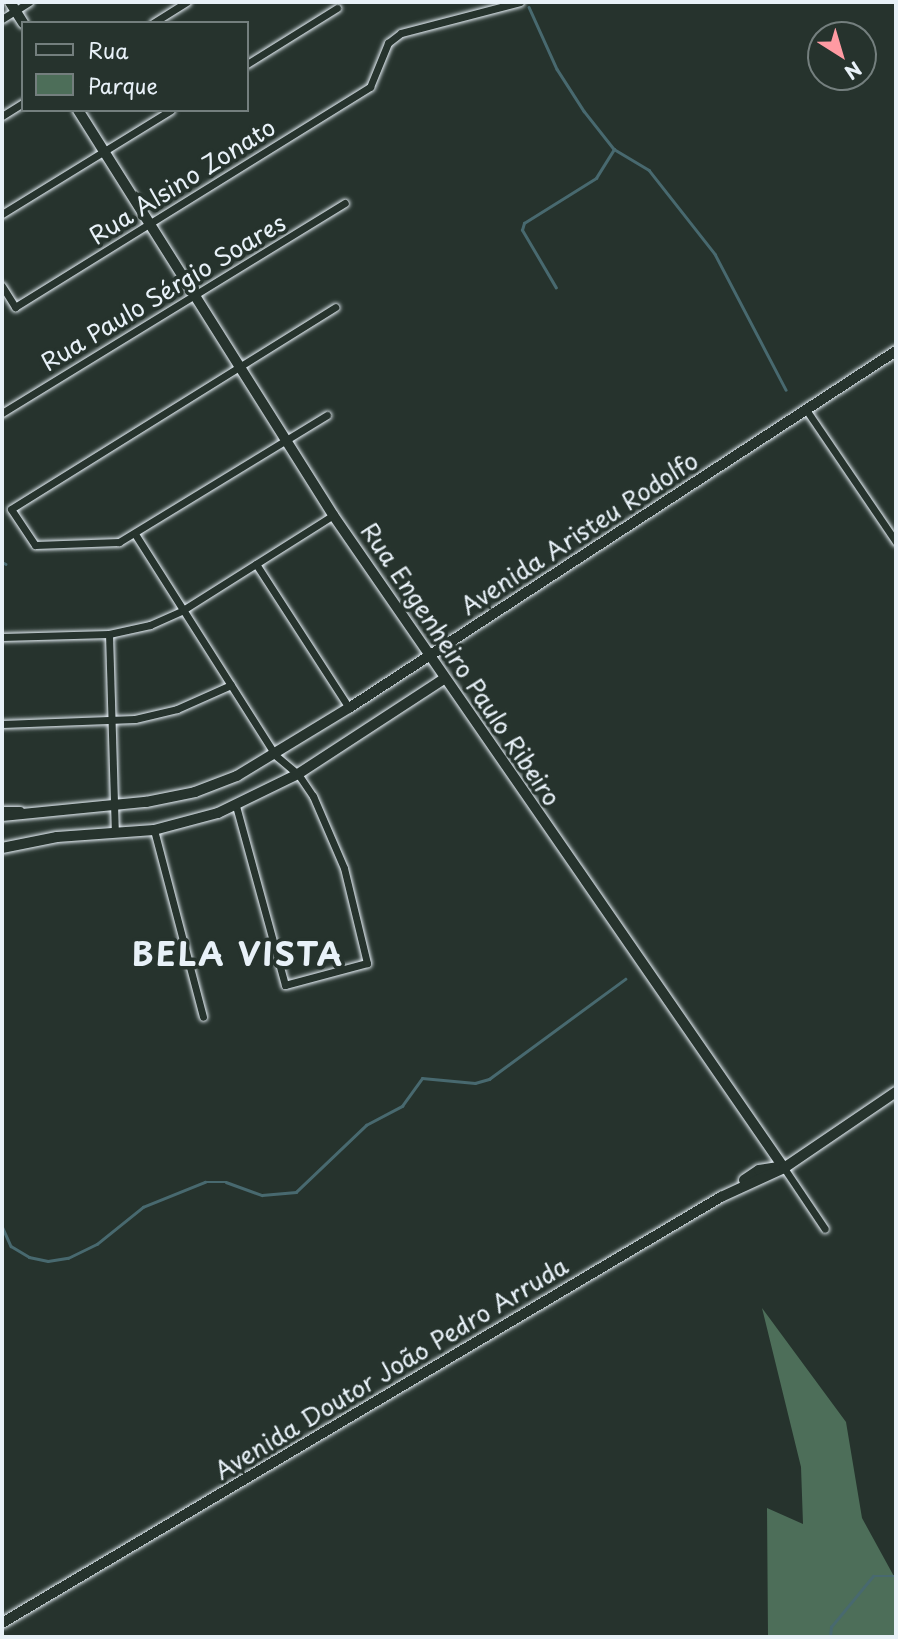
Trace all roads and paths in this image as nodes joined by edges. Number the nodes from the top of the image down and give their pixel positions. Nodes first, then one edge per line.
1 (29, 2) edge
2 (187, 2) edge
3 (520, 2) edge
4 (13, 6) edge
5 (337, 8) dead end
6 (2, 19) edge
7 (156, 21) edge
8 (248, 63) edge
9 (21, 104) edge
10 (79, 112) edge
11 (168, 112) edge
12 (2, 116) edge
13 (104, 152) junction
14 (345, 203) dead end
15 (2, 214) edge
16 (149, 224) junction
17 (2, 286) edge
18 (194, 295) junction
19 (335, 307) dead end
20 (896, 351) edge
21 (238, 366) junction
22 (807, 411) junction
23 (2, 413) edge
24 (327, 415) dead end
25 (285, 441) junction
26 (333, 515) junction
27 (135, 534) junction
28 (896, 542) edge
29 (256, 564) junction
30 (184, 610) junction
31 (109, 634) junction
32 (2, 637) edge
33 (428, 656) junction
34 (444, 679) junction
35 (231, 685) junction
36 (349, 708) junction
37 (112, 722) junction
38 (2, 724) edge
39 (275, 755) junction
40 (298, 774) junction
41 (114, 806) junction
42 (236, 806) junction
43 (2, 810) edge
44 (34, 810) junction
45 (2, 816) edge
46 (154, 830) junction
47 (115, 833) junction
48 (2, 848) edge
49 (203, 1017) dead end
50 (896, 1092) edge
51 (783, 1168) junction
52 (825, 1229) dead end
53 (2, 1623) edge

1 - 4 street
2 - 7 street
3 - 16 street, Rua Alsino Zonato
4 - 6 street
5 - 8 street
9 - 12 street
10 - 13 street, Rua Engenheiro Paulo Ribeiro
11 - 13 street
13 - 15 street
13 - 16 street, Rua Engenheiro Paulo Ribeiro
14 - 18 street, Rua Paulo Sérgio Soares
16 - 17 street, Rua Alsino Zonato
16 - 18 street, Rua Engenheiro Paulo Ribeiro
18 - 21 street, Rua Engenheiro Paulo Ribeiro
18 - 23 street, Rua Paulo Sérgio Soares
19 - 21 street
20 - 22 street, Avenida Aristeu Rodolfo
21 - 25 street, Rua Engenheiro Paulo Ribeiro
21 - 27 street
22 - 28 street
22 - 33 street, Avenida Aristeu Rodolfo
24 - 25 street
25 - 26 street, Rua Engenheiro Paulo Ribeiro
25 - 27 street
26 - 29 street
26 - 33 street, Rua Engenheiro Paulo Ribeiro
27 - 30 street
29 - 30 street
29 - 36 street
30 - 31 street
30 - 35 street
31 - 32 street
31 - 37 street
33 - 34 street, Rua Engenheiro Paulo Ribeiro
33 - 36 street, Avenida Aristeu Rodolfo
34 - 40 street
34 - 51 street, Rua Engenheiro Paulo Ribeiro
35 - 37 street
35 - 39 street
36 - 39 street, Avenida Aristeu Rodolfo
37 - 38 street
37 - 41 street
39 - 40 street
39 - 41 street, Avenida Aristeu Rodolfo
40 - 42 street
40 - 42 street
41 - 44 street, Avenida Aristeu Rodolfo
41 - 47 street
42 - 46 street
43 - 44 street
44 - 45 street, Avenida Aristeu Rodolfo
46 - 47 street
46 - 49 street
47 - 48 street
50 - 51 main road, Avenida Doutor João Pedro Arruda
51 - 52 street, Rua Engenheiro Paulo Ribeiro
51 - 53 main road, Avenida Doutor João Pedro Arruda

